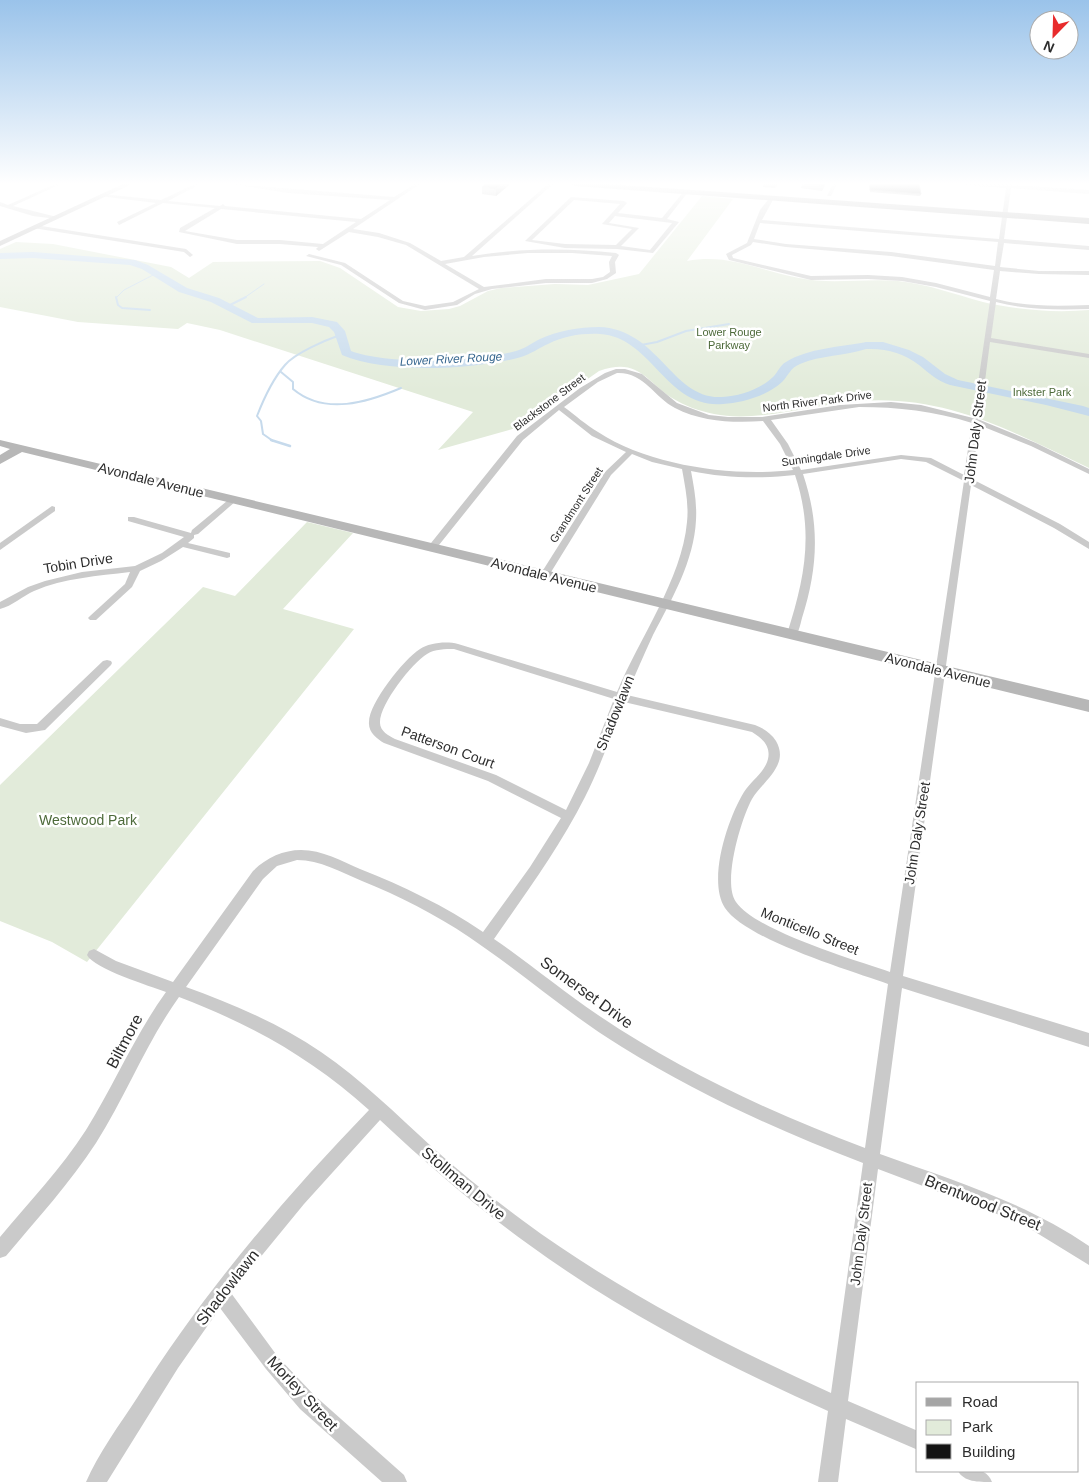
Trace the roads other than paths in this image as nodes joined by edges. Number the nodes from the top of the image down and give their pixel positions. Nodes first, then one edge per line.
1 (314, 253) edge
2 (422, 253) edge
3 (471, 253) edge
4 (515, 253) edge
5 (599, 253) edge
6 (731, 253) edge
7 (887, 253) edge
8 (1000, 253) edge
9 (465, 258) junction
10 (440, 263) junction
11 (998, 269) junction
12 (1089, 273) edge
13 (483, 289) junction
14 (993, 301) junction
15 (1089, 307) edge
16 (988, 340) junction
17 (1089, 356) edge
18 (639, 374) joint
19 (560, 407) junction
20 (765, 418) junction
21 (976, 420) junction
22 (0, 443) edge
23 (20, 448) junction
24 (630, 452) junction
25 (0, 460) edge
26 (686, 468) junction
27 (1089, 472) edge
28 (797, 473) junction
29 (969, 480) junction
30 (233, 499) junction
31 (52, 509) dead end
32 (131, 520) dead end
33 (195, 532) dead end
34 (182, 544) junction
35 (1089, 546) edge
36 (0, 547) edge
37 (432, 548) junction
38 (227, 555) dead end
39 (136, 569) junction
40 (545, 575) junction
41 (663, 604) junction
42 (0, 606) edge
43 (93, 618) dead end
44 (792, 634) junction
45 (108, 663) dead end
46 (942, 670) junction
47 (620, 697) junction
48 (1089, 706) edge
49 (0, 722) edge
50 (568, 816) junction
51 (286, 857) joint
52 (485, 940) junction
53 (94, 955) dead end
54 (896, 979) junction
55 (175, 990) junction
56 (1089, 1040) edge
57 (380, 1109) junction
58 (871, 1159) junction
59 (0, 1250) edge
60 (1089, 1256) edge
61 (220, 1293) junction
62 (839, 1407) junction
63 (916, 1440) edge
64 (969, 1472) edge
65 (96, 1482) edge
66 (397, 1482) edge
67 (828, 1482) edge
68 (982, 1482) edge

1 - 13 street
2 - 10 street
3 - 9 street
4 - 9 street
5 - 13 street
6 - 14 street
7 - 11 street
8 - 11 street, John Daly Street
9 - 10 street
10 - 13 street
11 - 12 street
11 - 14 street, John Daly Street
14 - 15 street
14 - 16 street, John Daly Street
16 - 17 street
16 - 21 street, John Daly Street
18 - 19 street, Blackstone Street
18 - 20 street, North River Park Drive
19 - 24 street, Sunningdale Drive
19 - 37 street, Blackstone Street
20 - 21 street, North River Park Drive
20 - 28 street
21 - 27 street, North River Park Drive
21 - 29 street, John Daly Street
22 - 23 street, Avondale Avenue
23 - 25 street
23 - 30 street, Avondale Avenue
24 - 26 street, Sunningdale Drive
24 - 40 street, Grandmont Street
26 - 28 street, Sunningdale Drive
26 - 41 street, Shadowlawn
28 - 29 street, Sunningdale Drive
28 - 44 street
29 - 35 street, Sunningdale Drive
29 - 46 street, John Daly Street
30 - 33 street
30 - 37 street, Avondale Avenue
31 - 36 street
32 - 34 street
34 - 38 street
34 - 39 street, Tobin Drive
37 - 40 street, Avondale Avenue
39 - 42 street, Tobin Drive
39 - 43 street
40 - 41 street, Avondale Avenue
41 - 44 street, Avondale Avenue
41 - 47 street, Shadowlawn
44 - 46 street, Avondale Avenue
45 - 49 street
46 - 48 street, Avondale Avenue
46 - 54 street, John Daly Street
47 - 50 street, Shadowlawn
47 - 50 street, Patterson Court
47 - 54 street, Monticello Street
50 - 52 street, Shadowlawn
51 - 52 street, Somerset Drive
51 - 55 street, Biltmore
52 - 58 street, Somerset Drive
53 - 55 street, Stollman Drive
54 - 56 street, Monticello Street
54 - 58 street, John Daly Street
55 - 57 street, Stollman Drive
55 - 59 street, Biltmore
57 - 61 street, Shadowlawn
57 - 62 street, Stollman Drive
58 - 60 street, Brentwood Street
58 - 62 street, John Daly Street
61 - 65 street, Shadowlawn
61 - 66 street, Morley Street
62 - 63 street, Stollman Drive
62 - 67 street, John Daly Street
64 - 68 street

